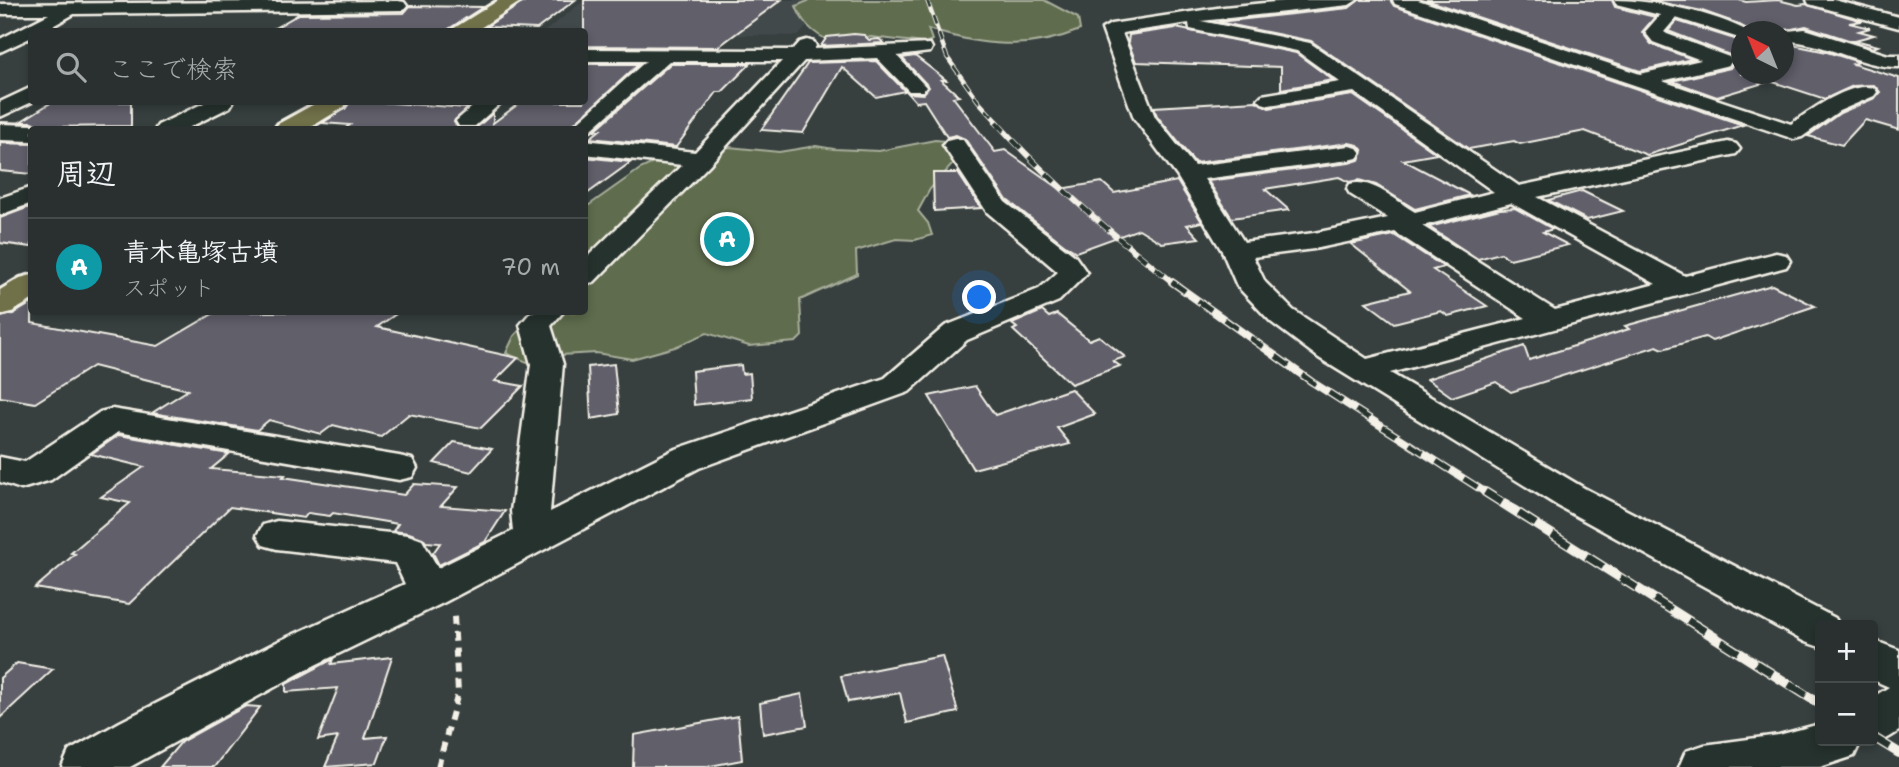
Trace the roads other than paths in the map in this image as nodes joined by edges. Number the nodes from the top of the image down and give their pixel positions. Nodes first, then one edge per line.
1 (513, 0) edge
2 (1349, 0) edge
3 (1401, 0) edge
4 (1622, 0) edge
5 (1815, 0) edge
6 (1296, 2) edge
7 (403, 3) edge
8 (83, 4) edge
9 (195, 4) edge
10 (304, 4) edge
11 (0, 9) edge
12 (1670, 14) junction
13 (1169, 20) junction
14 (1899, 23) edge
15 (265, 25) dead end
16 (366, 25) dead end
17 (155, 26) dead end
18 (36, 28) edge
19 (465, 28) edge
20 (1731, 31) edge
21 (28, 32) edge
22 (817, 36) dead end
23 (1794, 36) edge
24 (0, 46) edge
25 (922, 48) dead end
26 (882, 52) junction
27 (798, 54) junction
28 (588, 55) edge
29 (665, 55) junction
30 (1899, 61) edge
31 (1641, 80) junction
32 (1359, 85) junction
33 (916, 87) dead end
34 (1867, 92) dead end
35 (28, 95) edge
36 (1269, 99) dead end
37 (216, 105) edge
38 (330, 105) edge
39 (487, 105) edge
40 (0, 111) edge
41 (467, 121) dead end
42 (174, 126) edge
43 (294, 126) edge
44 (585, 126) edge
45 (0, 132) edge
46 (28, 132) edge
47 (955, 145) dead end
48 (588, 147) edge
49 (1728, 149) dead end
50 (1349, 153) dead end
51 (701, 160) junction
52 (1188, 174) junction
53 (1359, 189) dead end
54 (1515, 194) junction
55 (28, 196) edge
56 (0, 207) edge
57 (1406, 222) junction
58 (1236, 251) junction
59 (1776, 261) dead end
60 (588, 272) edge
61 (1679, 285) junction
62 (28, 287) edge
63 (0, 304) edge
64 (545, 315) edge
65 (1553, 322) junction
66 (1363, 370) junction
67 (399, 468) dead end
68 (0, 469) edge
69 (277, 535) dead end
70 (534, 538) junction
71 (441, 586) junction
72 (1815, 627) edge
73 (1878, 661) edge
74 (1899, 672) edge
75 (1899, 705) edge
76 (1878, 720) edge
77 (1823, 746) edge
78 (1780, 762) edge
79 (87, 767) edge
80 (1704, 767) edge

1 - 19 highway
2 - 6 street
3 - 31 street
4 - 12 street
5 - 14 street
6 - 13 street
7 - 10 street
7 - 16 street
8 - 9 street
8 - 11 street
8 - 18 street
9 - 10 street
9 - 17 street
10 - 15 street
12 - 20 street
12 - 31 street
13 - 32 street
13 - 52 street
21 - 24 street
22 - 27 street
23 - 30 street
25 - 26 street
26 - 27 street
26 - 33 street
27 - 29 street
27 - 51 street
28 - 29 street
29 - 44 street
31 - 34 street
32 - 36 street
32 - 54 street
35 - 40 street
37 - 42 street
38 - 43 highway
39 - 41 street
45 - 46 street
47 - 70 street
48 - 51 street
49 - 54 street
50 - 52 street
51 - 60 street
52 - 58 street
53 - 57 street
54 - 57 street
54 - 61 street
55 - 56 street
57 - 58 street
57 - 65 street
58 - 66 street
59 - 61 street
61 - 65 street
62 - 63 highway
64 - 70 street
65 - 66 street
66 - 72 street
67 - 68 street
69 - 71 street
70 - 71 street
71 - 79 street
73 - 74 street
75 - 76 street
77 - 78 street
78 - 80 street

